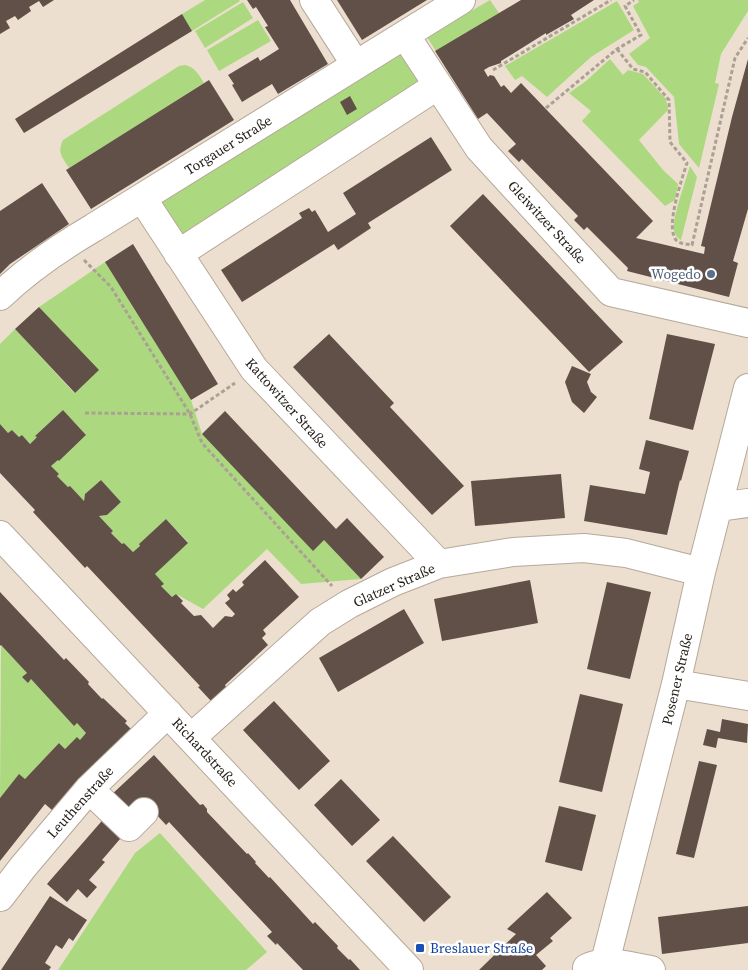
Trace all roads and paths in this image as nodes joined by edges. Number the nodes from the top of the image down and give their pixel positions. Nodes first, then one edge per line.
1 (314, 0) edge
2 (461, 0) edge
3 (610, 0) edge
4 (634, 0) edge
5 (405, 35) junction
6 (748, 38) edge
7 (617, 49) junction
8 (356, 65) junction
9 (493, 70) dead end
10 (437, 86) junction
11 (546, 108) dead end
12 (142, 198) junction
13 (67, 243) junction
14 (178, 254) junction
15 (0, 296) edge
16 (748, 323) edge
17 (254, 369) junction
18 (748, 388) edge
19 (85, 413) dead end
20 (190, 414) junction
21 (748, 503) edge
22 (718, 507) junction
23 (0, 535) edge
24 (439, 564) junction
25 (701, 572) junction
26 (330, 583) dead end
27 (676, 684) junction
28 (748, 696) edge
29 (168, 713) junction
30 (192, 738) junction
31 (89, 789) junction
32 (144, 812) dead end
33 (0, 897) edge
34 (597, 968) edge
35 (409, 970) edge
36 (651, 970) edge

1 - 8 street
2 - 5 street, Torgauer Straße
3 - 9 path
4 - 7 path
5 - 8 street, Torgauer Straße
5 - 10 street, Gleiwitzer Straße
6 - 7 path
7 - 11 path
8 - 12 street, Torgauer Straße
10 - 14 street
10 - 16 street, Gleiwitzer Straße
12 - 13 street, Torgauer Straße
12 - 14 street, Kattowitzer Straße
13 - 15 street, Torgauer Straße
13 - 20 path
14 - 17 street, Kattowitzer Straße
17 - 20 path
17 - 24 street, Kattowitzer Straße
18 - 22 street, Posener Straße
19 - 20 path
20 - 26 path
21 - 22 street
22 - 25 street, Posener Straße
23 - 29 street, Richardstraße
24 - 25 street, Glatzer Straße
24 - 30 street, Glatzer Straße
25 - 27 street, Posener Straße
27 - 28 street
27 - 34 street, Posener Straße
29 - 30 street, Richardstraße
29 - 31 street, Leuthenstraße
30 - 35 street, Richardstraße
31 - 32 street
31 - 33 street, Leuthenstraße
34 - 36 street

